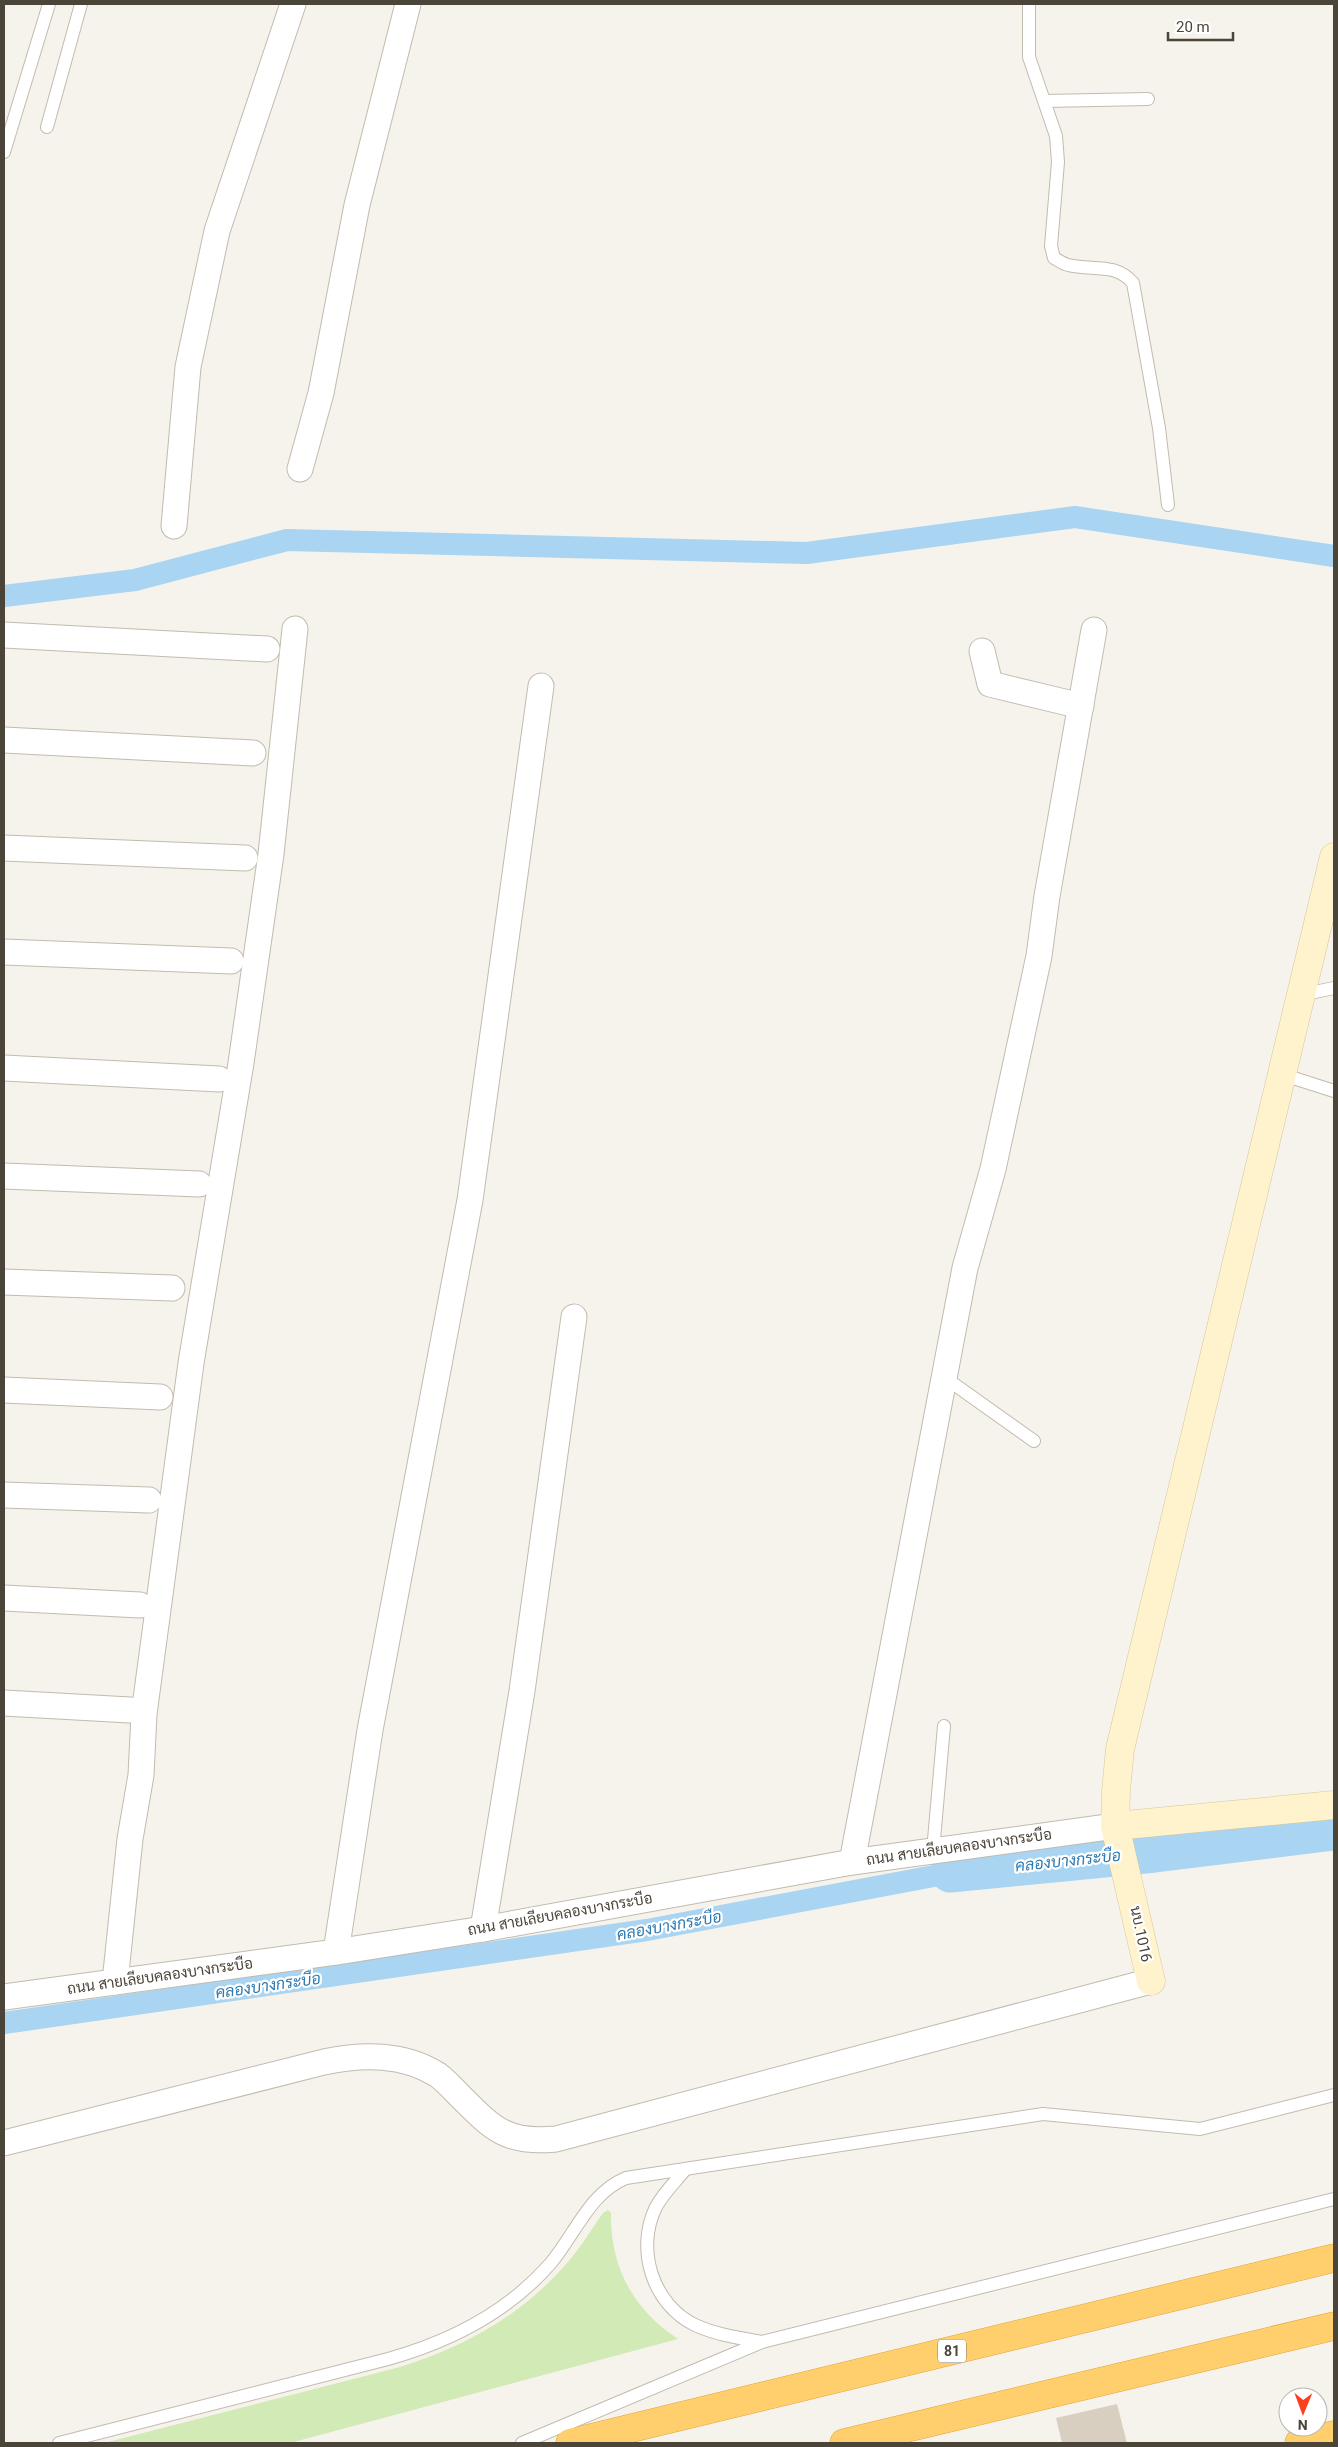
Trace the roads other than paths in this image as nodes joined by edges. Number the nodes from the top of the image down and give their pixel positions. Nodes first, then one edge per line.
1 (49, 4) edge
2 (81, 4) edge
3 (293, 4) edge
4 (408, 4) edge
5 (1029, 4) edge
6 (1148, 99) dead end
7 (1045, 102) junction
8 (47, 127) dead end
9 (4, 152) edge
10 (300, 469) dead end
11 (1168, 505) dead end
12 (174, 526) dead end
13 (295, 629) dead end
14 (1094, 630) dead end
15 (4, 635) edge
16 (267, 649) dead end
17 (982, 651) dead end
18 (541, 686) dead end
19 (1081, 706) junction
20 (4, 740) edge
21 (252, 753) dead end
22 (4, 848) edge
23 (1334, 857) edge
24 (245, 858) dead end
25 (4, 952) edge
26 (231, 961) dead end
27 (1334, 988) edge
28 (1300, 995) junction
29 (4, 1068) edge
30 (1281, 1074) junction
31 (220, 1078) dead end
32 (1334, 1091) edge
33 (4, 1176) edge
34 (199, 1184) dead end
35 (4, 1282) edge
36 (172, 1288) dead end
37 (574, 1317) dead end
38 (944, 1377) junction
39 (4, 1390) edge
40 (160, 1397) dead end
41 (1034, 1441) dead end
42 (4, 1495) edge
43 (149, 1500) dead end
44 (4, 1598) edge
45 (140, 1605) dead end
46 (4, 1703) edge
47 (130, 1710) dead end
48 (944, 1726) dead end
49 (1334, 1804) edge
50 (1115, 1826) junction
51 (933, 1851) junction
52 (852, 1862) junction
53 (483, 1929) junction
54 (336, 1952) junction
55 (1151, 1981) joint
56 (115, 1982) junction
57 (4, 1997) edge
58 (1334, 2095) edge
59 (4, 2143) edge
60 (684, 2171) junction
61 (1334, 2199) edge
62 (1334, 2258) edge
63 (1334, 2326) edge
64 (762, 2342) junction
65 (1334, 2435) edge
66 (59, 2443) edge
67 (522, 2443) edge
68 (570, 2443) edge
69 (844, 2443) edge
70 (1299, 2443) edge

1 - 9 lane
2 - 8 lane
3 - 12 street
4 - 10 street
5 - 7 lane
6 - 7 lane
7 - 11 lane
13 - 56 street
14 - 19 street
15 - 16 street
17 - 19 street
18 - 54 street
19 - 38 street
20 - 21 street
22 - 24 street
23 - 28 street, นบ.1016
25 - 26 street
27 - 28 lane
28 - 30 street, นบ.1016
29 - 31 street
30 - 32 lane
30 - 50 street, นบ.1016
33 - 34 street
35 - 36 street
37 - 53 street
38 - 41 lane
38 - 52 street
39 - 40 street
42 - 43 street
44 - 45 street
46 - 47 street
48 - 51 lane
49 - 50 street
50 - 51 street, ถนน สายเลียบคลองบางกระบือ
50 - 55 street, นบ.1016 / นบ.1016
51 - 52 street, ถนน สายเลียบคลองบางกระบือ
52 - 53 street, ถนน สายเลียบคลองบางกระบือ
53 - 54 street, ถนน สายเลียบคลองบางกระบือ
54 - 56 street, ถนน สายเลียบคลองบางกระบือ
55 - 59 street
56 - 57 street, ถนน สายเลียบคลองบางกระบือ
58 - 60 lane
60 - 64 lane
60 - 66 lane
61 - 64 lane
62 - 68 highway, 81
63 - 69 highway
64 - 67 lane
65 - 70 highway

